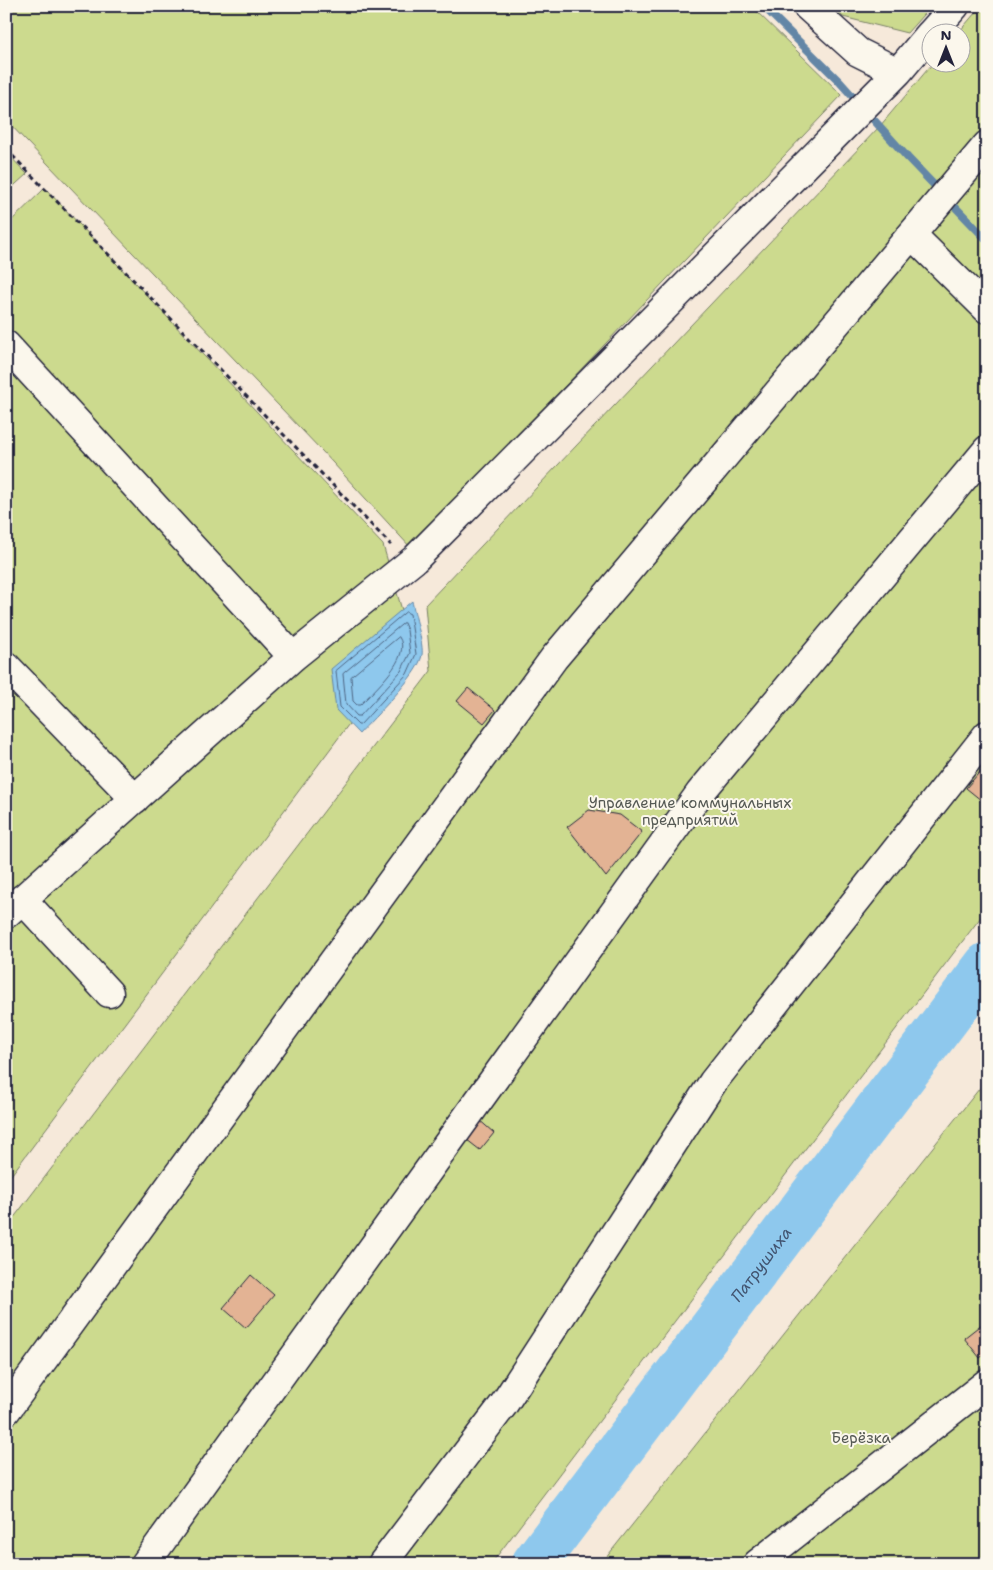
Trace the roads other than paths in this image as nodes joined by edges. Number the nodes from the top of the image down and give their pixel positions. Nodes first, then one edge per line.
1 (807, 6) edge
2 (954, 6) edge
3 (940, 22) edge
4 (920, 46) edge
5 (898, 72) junction
6 (987, 145) edge
7 (912, 235) junction
8 (987, 309) edge
9 (6, 345) edge
10 (987, 450) edge
11 (293, 658) junction
12 (6, 666) edge
13 (987, 735) edge
14 (135, 799) junction
15 (14, 907) edge
16 (109, 993) dead end
17 (987, 1383) edge
18 (6, 1411) edge
19 (146, 1564) edge
20 (382, 1564) edge
21 (757, 1564) edge

1 - 5 street
2 - 3 street
4 - 5 street
5 - 11 street
6 - 7 street
7 - 8 street
7 - 18 street
9 - 11 street
10 - 19 street
11 - 14 street
12 - 14 street
13 - 20 street
14 - 15 street
15 - 16 street
17 - 21 street

